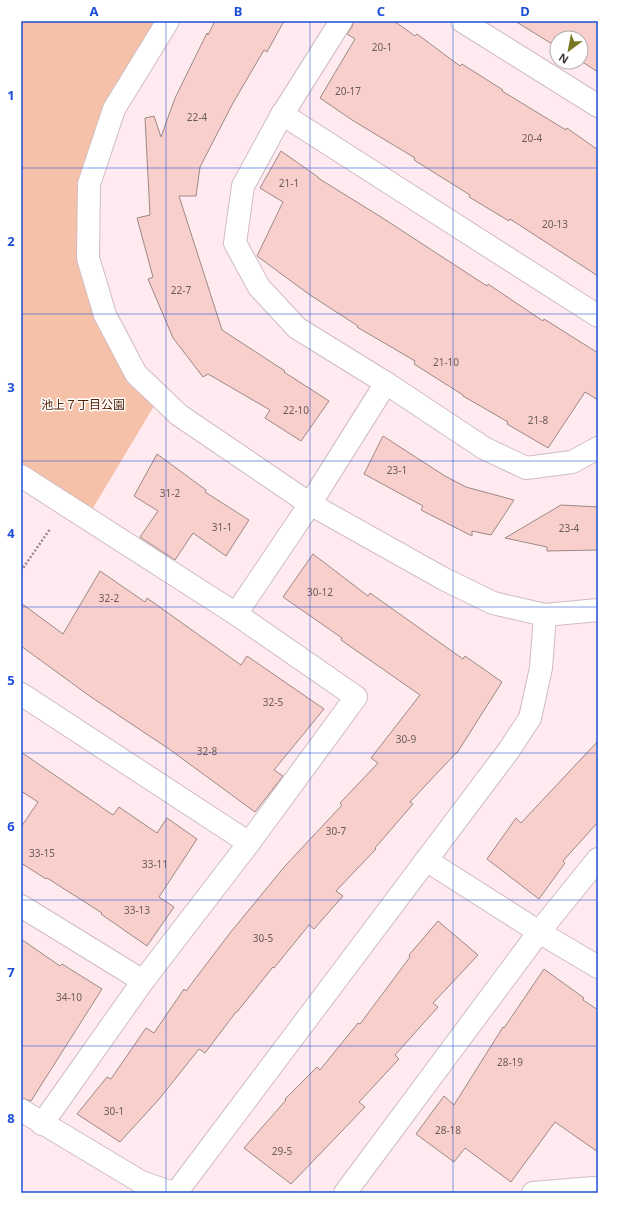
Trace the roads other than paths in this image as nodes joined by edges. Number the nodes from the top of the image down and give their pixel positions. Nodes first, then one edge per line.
1 (168, 21) edge
2 (341, 21) edge
3 (462, 21) edge
4 (598, 106) edge
5 (282, 114) junction
6 (598, 316) edge
7 (386, 383) junction
8 (598, 448) edge
9 (21, 476) edge
10 (310, 504) junction
11 (598, 610) edge
12 (236, 614) junction
13 (545, 615) junction
14 (21, 694) edge
15 (249, 843) junction
16 (598, 859) edge
17 (426, 860) junction
18 (21, 906) edge
19 (539, 932) junction
20 (598, 967) edge
21 (143, 982) junction
22 (21, 1110) edge
23 (42, 1124) junction
24 (598, 1192) edge
25 (173, 1193) edge
26 (176, 1193) edge
27 (345, 1193) edge
28 (533, 1193) edge

1 - 10 street
2 - 5 street
3 - 4 street
5 - 6 street
5 - 7 street
7 - 8 street
7 - 10 street
9 - 12 street
10 - 12 street
10 - 13 street
11 - 13 street
12 - 15 street
13 - 17 street
14 - 15 street
15 - 21 street
16 - 19 street
17 - 19 street
17 - 26 street
18 - 21 street
19 - 20 street
19 - 27 street
21 - 23 street
22 - 23 street
23 - 25 street
24 - 28 street

